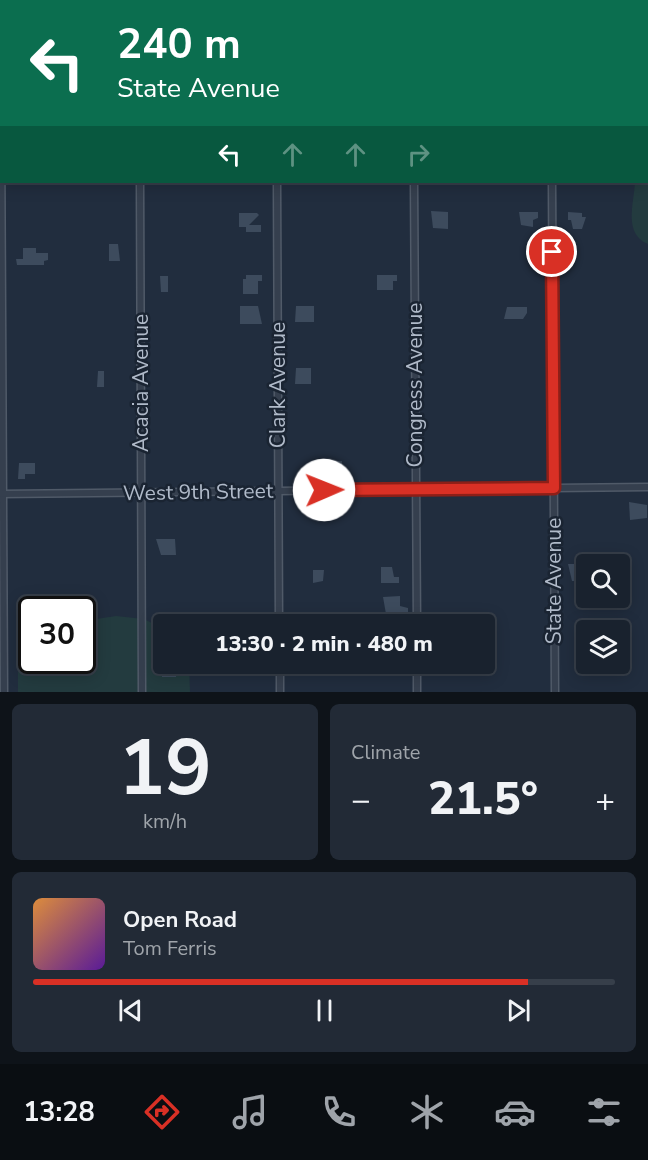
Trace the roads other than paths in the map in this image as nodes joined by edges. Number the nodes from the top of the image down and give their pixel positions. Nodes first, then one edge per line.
1 (1, 183) edge
2 (140, 183) edge
3 (277, 183) edge
4 (414, 183) edge
5 (552, 183) edge
6 (648, 487) edge
7 (554, 488) junction
8 (416, 489) junction
9 (279, 491) junction
10 (141, 492) junction
11 (2, 494) edge
12 (279, 614) edge
13 (417, 614) edge
14 (279, 674) edge
15 (417, 674) edge
16 (4, 692) edge
17 (142, 692) edge
18 (280, 692) edge
19 (417, 692) edge
20 (555, 692) edge

1 - 11 street
2 - 10 street, Acacia Avenue
3 - 9 street, Clark Avenue
4 - 8 street, Congress Avenue
5 - 7 street, State Avenue
6 - 7 street, West 9th Street
7 - 8 street, West 9th Street
7 - 20 street, State Avenue
8 - 9 street, West 9th Street
8 - 13 street, Congress Avenue
9 - 10 street, West 9th Street
9 - 12 street, Clark Avenue
10 - 11 street, West 9th Street
10 - 17 street, Acacia Avenue
11 - 16 street
14 - 18 street
15 - 19 street

